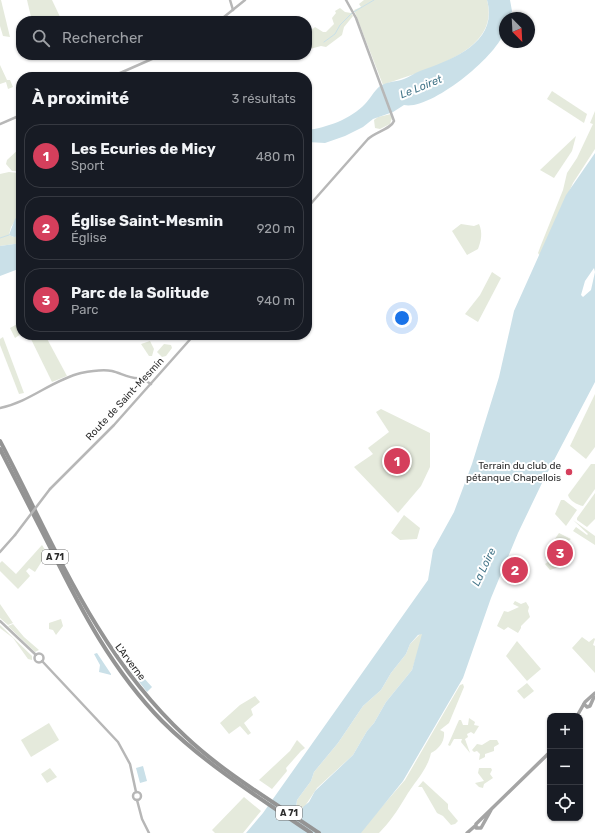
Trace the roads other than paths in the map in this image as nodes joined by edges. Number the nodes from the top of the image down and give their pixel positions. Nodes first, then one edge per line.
1 (245, 0) edge
2 (346, 0) edge
3 (230, 1) edge
4 (234, 5) junction
5 (239, 6) junction
6 (234, 9) junction
7 (226, 16) edge
8 (149, 60) edge
9 (123, 72) edge
10 (16, 118) edge
11 (0, 124) edge
12 (312, 202) edge
13 (190, 340) edge
14 (151, 384) junction
15 (0, 408) edge
16 (0, 441) edge
17 (0, 449) edge
18 (0, 552) edge
19 (0, 621) edge
20 (36, 655) junction
21 (42, 661) junction
22 (595, 694) edge
23 (586, 704) junction
24 (579, 713) edge
25 (197, 750) junction
26 (547, 755) edge
27 (136, 792) junction
28 (263, 798) junction
29 (137, 800) junction
30 (476, 827) junction
31 (149, 833) edge
32 (311, 833) edge
33 (319, 833) edge
34 (467, 833) edge
35 (470, 833) edge

1 - 5 main road
2 - 12 main road
3 - 4 main road
3 - 6 main road
4 - 5 main road
4 - 6 main road
5 - 6 main road
6 - 7 main road
8 - 9 main road
10 - 11 main road
13 - 14 main road, Route de Saint-Mesmin
14 - 15 main road
14 - 18 main road, Route de Saint-Mesmin, bridge
16 - 25 highway, L'Arverne / A 71
17 - 25 highway, L'Arverne / A 71
19 - 20 main road
20 - 21 main road
20 - 21 main road
21 - 27 main road
22 - 23 main road
22 - 23 main road
23 - 24 main road
25 - 28 highway, L'Arverne / A 71
26 - 30 main road
27 - 29 main road
27 - 29 main road
28 - 32 highway, L'Arverne / A 71
28 - 33 highway, L'Arverne / A 71
29 - 31 main road
30 - 34 main road
30 - 35 main road

